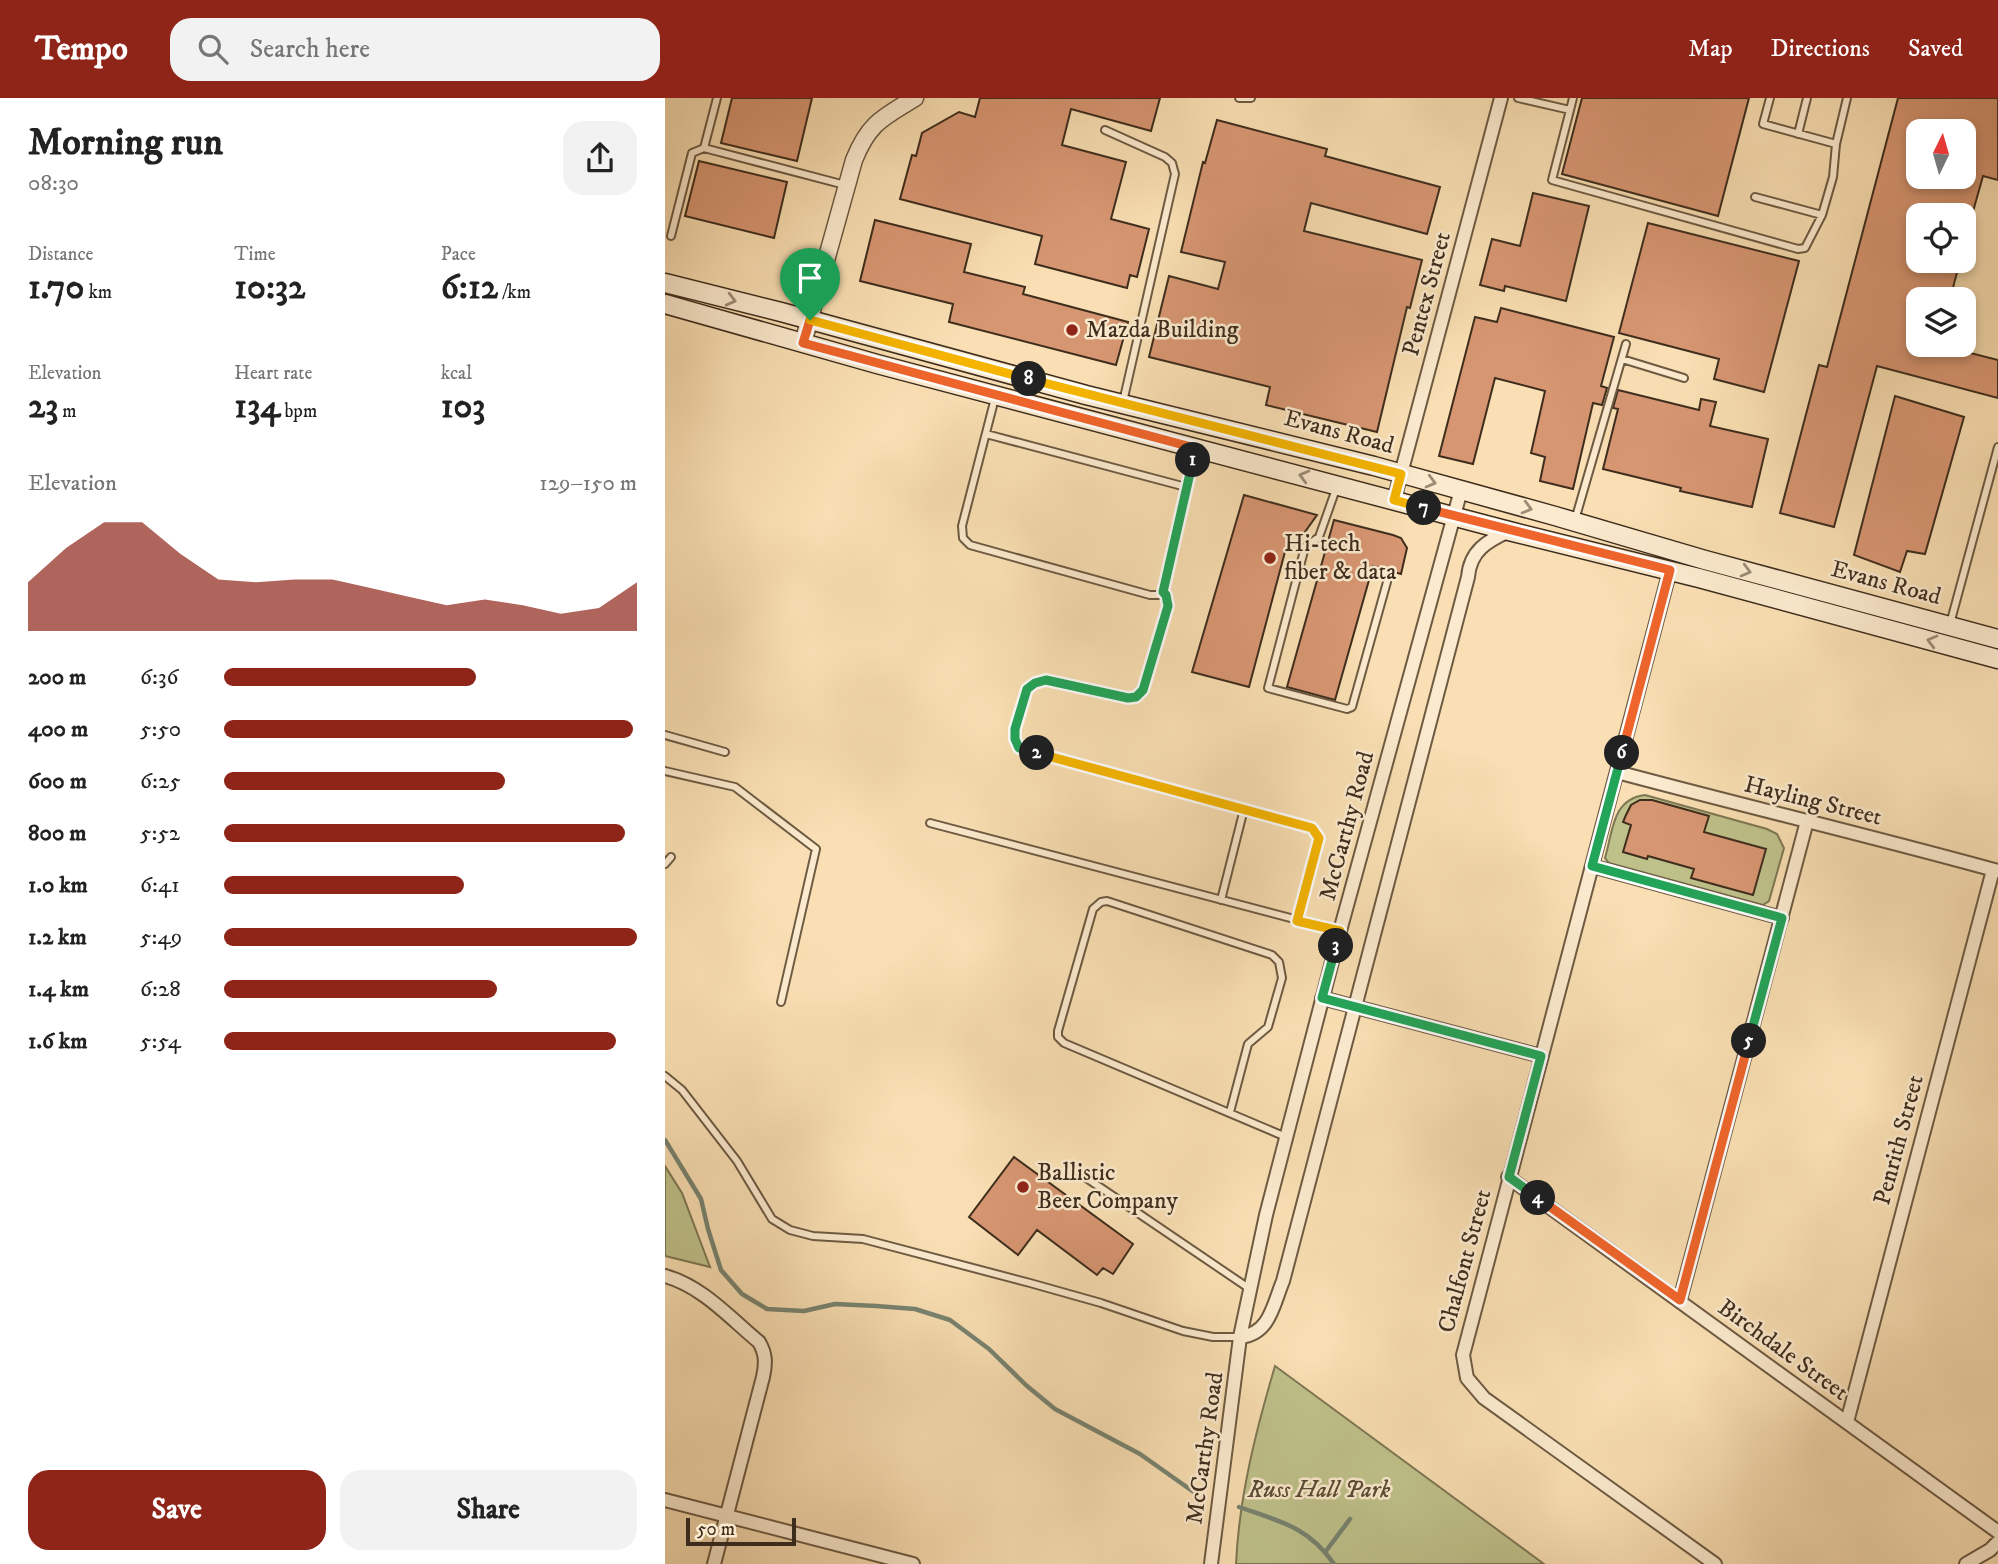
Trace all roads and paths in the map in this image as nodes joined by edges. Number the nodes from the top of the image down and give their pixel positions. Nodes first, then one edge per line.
1 (717, 98) edge
2 (915, 98) edge
3 (1239, 98) edge
4 (1251, 98) edge
5 (1501, 98) edge
6 (1518, 98) edge
7 (1573, 98) edge
8 (1770, 98) edge
9 (1807, 98) edge
10 (1847, 98) edge
11 (1570, 110) junction
12 (1105, 130) dead end
13 (1798, 134) junction
14 (1836, 145) junction
15 (704, 148) junction
16 (847, 185) junction
17 (1755, 197) dead end
18 (1822, 215) junction
19 (671, 236) dead end
20 (665, 283) edge
21 (665, 304) edge
22 (810, 320) junction
23 (803, 343) junction
24 (1626, 344) dead end
25 (1622, 359) junction
26 (1684, 378) dead end
27 (996, 395) junction
28 (1122, 404) junction
29 (986, 434) junction
30 (1998, 447) edge
31 (1195, 448) junction
32 (1401, 474) junction
33 (1338, 485) junction
34 (1186, 487) junction
35 (1461, 490) junction
36 (1394, 500) junction
37 (1454, 517) junction
38 (1575, 522) junction
39 (1510, 531) junction
40 (1670, 570) junction
41 (1387, 582) dead end
42 (1163, 592) junction
43 (1949, 626) junction
44 (1998, 639) edge
45 (1998, 659) edge
46 (665, 735) edge
47 (725, 752) dead end
48 (665, 771) edge
49 (1617, 772) junction
50 (1244, 809) junction
51 (1807, 821) junction
52 (930, 823) dead end
53 (671, 857) dead end
54 (665, 864) edge
55 (1592, 866) junction
56 (1995, 871) edge
57 (1221, 900) junction
58 (1782, 918) junction
59 (1297, 921) junction
60 (1340, 931) junction
61 (1322, 998) junction
62 (781, 1002) dead end
63 (1355, 1007) junction
64 (1541, 1056) junction
65 (665, 1076) edge
66 (1230, 1112) junction
67 (1286, 1137) junction
68 (1079, 1173) dead end
69 (1509, 1177) junction
70 (665, 1276) edge
71 (1250, 1289) junction
72 (1680, 1300) junction
73 (1241, 1337) junction
74 (1847, 1422) junction
75 (665, 1500) edge
76 (726, 1516) junction
77 (1998, 1532) edge
78 (1998, 1542) edge
79 (714, 1564) edge
80 (913, 1564) edge
81 (1211, 1564) edge
82 (1715, 1564) edge
83 (1966, 1564) edge

1 - 15 lane
2 - 16 street
3 - 4 lane
5 - 32 street, Pentex Street
6 - 11 lane
7 - 11 lane
8 - 13 lane
9 - 13 lane
10 - 14 lane
11 - 18 lane
12 - 28 lane
13 - 14 lane
14 - 18 lane
15 - 16 lane
15 - 19 lane
16 - 22 street
17 - 18 lane
20 -> 22 main road, Evans Road
21 - 23 main road, Evans Road
22 - 23 street
22 - 28 main road, Evans Road
23 - 27 main road, Evans Road
24 - 25 lane
25 - 26 lane
25 - 38 lane
27 - 29 lane
27 - 31 main road, Evans Road
28 - 32 main road, Evans Road
29 - 34 lane
29 - 42 lane
30 - 43 lane
33 -> 31 main road, Evans Road
31 - 34 lane
32 -> 35 main road, Evans Road
32 - 36 street, Pentex Street
33 - 36 main road, Evans Road
33 - 41 lane
34 - 42 lane
35 - 37 street, McCarthy Road
35 -> 38 main road, Evans Road
36 - 37 main road, Evans Road
37 - 39 main road, Evans Road
37 - 60 street, McCarthy Road
38 -> 43 main road, Evans Road
39 - 40 main road, Evans Road
39 - 63 street
45 -> 40 main road, Evans Road
40 - 49 street, Chalfont Street
42 - 50 lane
43 - 44 main road, Evans Road
46 - 47 lane
48 - 62 lane
49 - 51 street, Hayling Street
49 - 55 street, Chalfont Street
50 - 57 lane
50 - 59 lane
51 - 56 street, Hayling Street
51 - 58 street
52 - 57 lane
53 - 54 lane
55 - 58 street
55 - 64 street, Chalfont Street
56 - 74 street, Penrith Street
57 - 59 lane
58 - 72 street
59 - 60 lane
60 - 61 street, McCarthy Road
61 - 63 street
61 - 67 street, McCarthy Road
63 - 64 street
63 - 73 street
64 - 69 street, Chalfont Street
65 - 73 lane
66 - 66 lane
66 - 67 lane
67 - 71 street, McCarthy Road
68 - 71 lane
69 - 72 street, Birchdale Street
69 - 82 street, Chalfont Street
70 - 76 street
71 - 73 street, McCarthy Road
72 - 74 street, Birchdale Street
73 - 81 street, McCarthy Road
74 - 77 street, Birchdale Street
75 - 76 street
76 - 79 street
76 - 80 street
78 - 83 street

